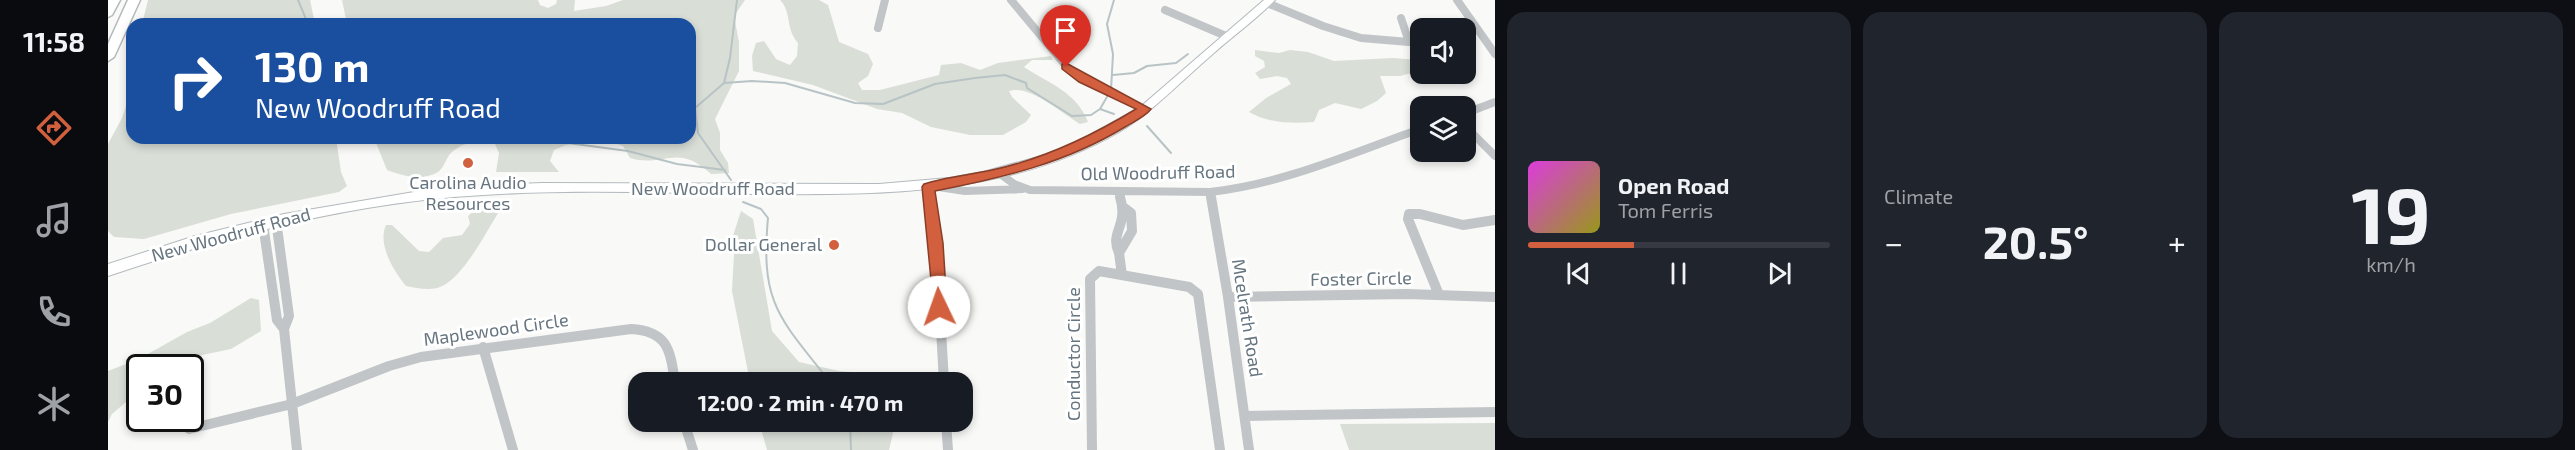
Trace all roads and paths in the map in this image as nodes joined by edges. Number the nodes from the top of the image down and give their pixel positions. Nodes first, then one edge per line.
1 (114, 0) edge
2 (134, 0) edge
3 (885, 0) edge
4 (1011, 0) edge
5 (1457, 0) edge
6 (1269, 1) edge
7 (1164, 10) dead end
8 (108, 13) edge
9 (1401, 18) dead end
10 (878, 28) dead end
11 (1226, 36) junction
12 (1495, 54) edge
13 (108, 57) edge
14 (1495, 102) edge
15 (1145, 109) junction
16 (1476, 109) edge
17 (1410, 133) edge
18 (1476, 137) edge
19 (1495, 156) edge
20 (999, 173) junction
21 (930, 187) junction
22 (1025, 189) junction
23 (1118, 191) junction
24 (1210, 192) junction
25 (1124, 207) junction
26 (1495, 220) edge
27 (269, 222) junction
28 (1119, 253) junction
29 (108, 270) edge
30 (1122, 275) junction
31 (1439, 295) junction
32 (1228, 297) junction
33 (1495, 297) edge
34 (483, 347) junction
35 (673, 372) edge
36 (943, 372) edge
37 (292, 404) junction
38 (1495, 411) edge
39 (1245, 416) junction
40 (204, 425) edge
41 (687, 432) edge
42 (947, 432) edge
43 (297, 450) edge
44 (513, 450) edge
45 (693, 450) edge
46 (948, 450) edge
47 (1092, 450) edge
48 (1220, 450) edge
49 (1250, 450) edge

1 - 8 main road
2 - 13 main road
3 - 10 street
4 - 15 street
5 - 12 street
6 - 9 street
6 - 11 main road, New Woodruff Road
7 - 11 street
11 - 15 main road, New Woodruff Road
14 - 16 street
15 - 20 main road, New Woodruff Road
17 - 24 street, Old Woodruff Road
18 - 19 street
20 - 21 main road, New Woodruff Road
20 - 22 street
21 - 22 street, Old Woodruff Road
21 - 27 main road, New Woodruff Road
21 - 36 street
22 - 23 street, Old Woodruff Road
23 - 24 street, Old Woodruff Road
23 - 25 street
24 - 32 street, Mcelrath Road
25 - 28 street
25 - 28 street
26 - 31 street
27 - 29 main road, New Woodruff Road
27 - 37 street
28 - 30 street
30 - 47 street, Conductor Circle
30 - 48 street, Conductor Circle
31 - 32 street, Foster Circle
31 - 33 street, Foster Circle
32 - 39 street, Mcelrath Road
34 - 35 street, Maplewood Circle
34 - 37 street, Maplewood Circle
34 - 44 street
37 - 40 street, Maplewood Circle
37 - 43 street
38 - 39 street
39 - 49 street, Mcelrath Road
41 - 45 street
42 - 46 street

